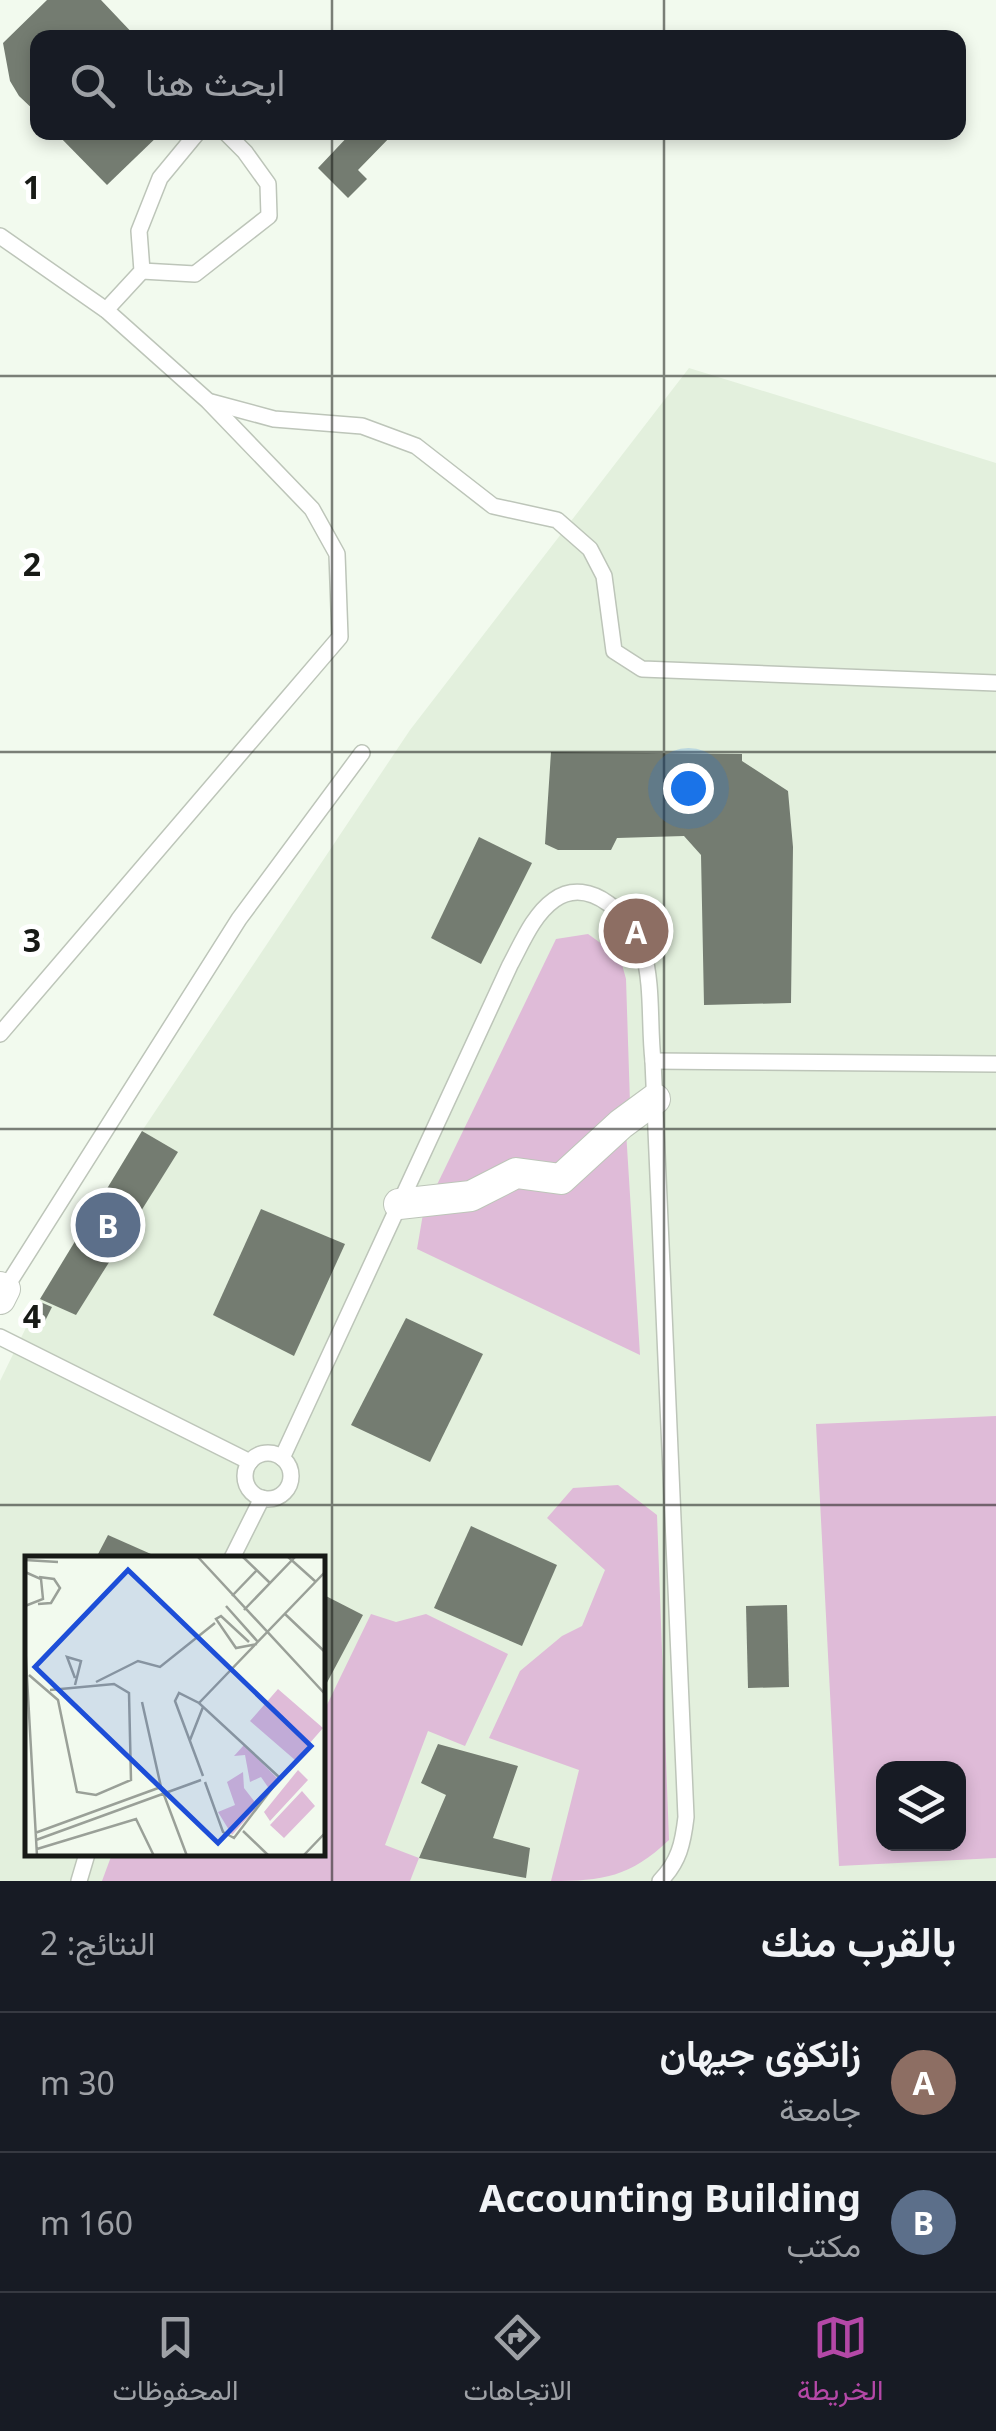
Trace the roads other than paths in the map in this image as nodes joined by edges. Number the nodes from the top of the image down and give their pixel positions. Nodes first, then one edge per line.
1 (191, 140) edge
2 (234, 140) edge
3 (0, 236) edge
4 (142, 271) junction
5 (106, 310) junction
6 (208, 402) junction
7 (996, 683) edge
8 (362, 753) dead end
9 (0, 1034) edge
10 (654, 1060) junction
11 (996, 1064) edge
12 (655, 1099) junction
13 (400, 1204) junction
14 (2, 1291) edge
15 (0, 1336) edge
16 (282, 1458) junction
17 (250, 1462) junction
18 (262, 1498) junction
19 (233, 1556) edge
20 (86, 1856) edge
21 (79, 1881) edge
22 (660, 1881) edge

1 - 4 lane
2 - 4 lane
3 - 5 lane
4 - 5 lane
5 - 6 lane
6 - 7 lane
6 - 9 lane
8 - 14 lane
10 - 11 lane
10 - 12 lane
10 - 13 lane
12 - 13 street
12 - 22 lane
13 - 16 lane
15 - 17 lane
16 - 17 lane
16 - 18 lane
17 - 18 lane
18 - 19 lane
20 - 21 lane

